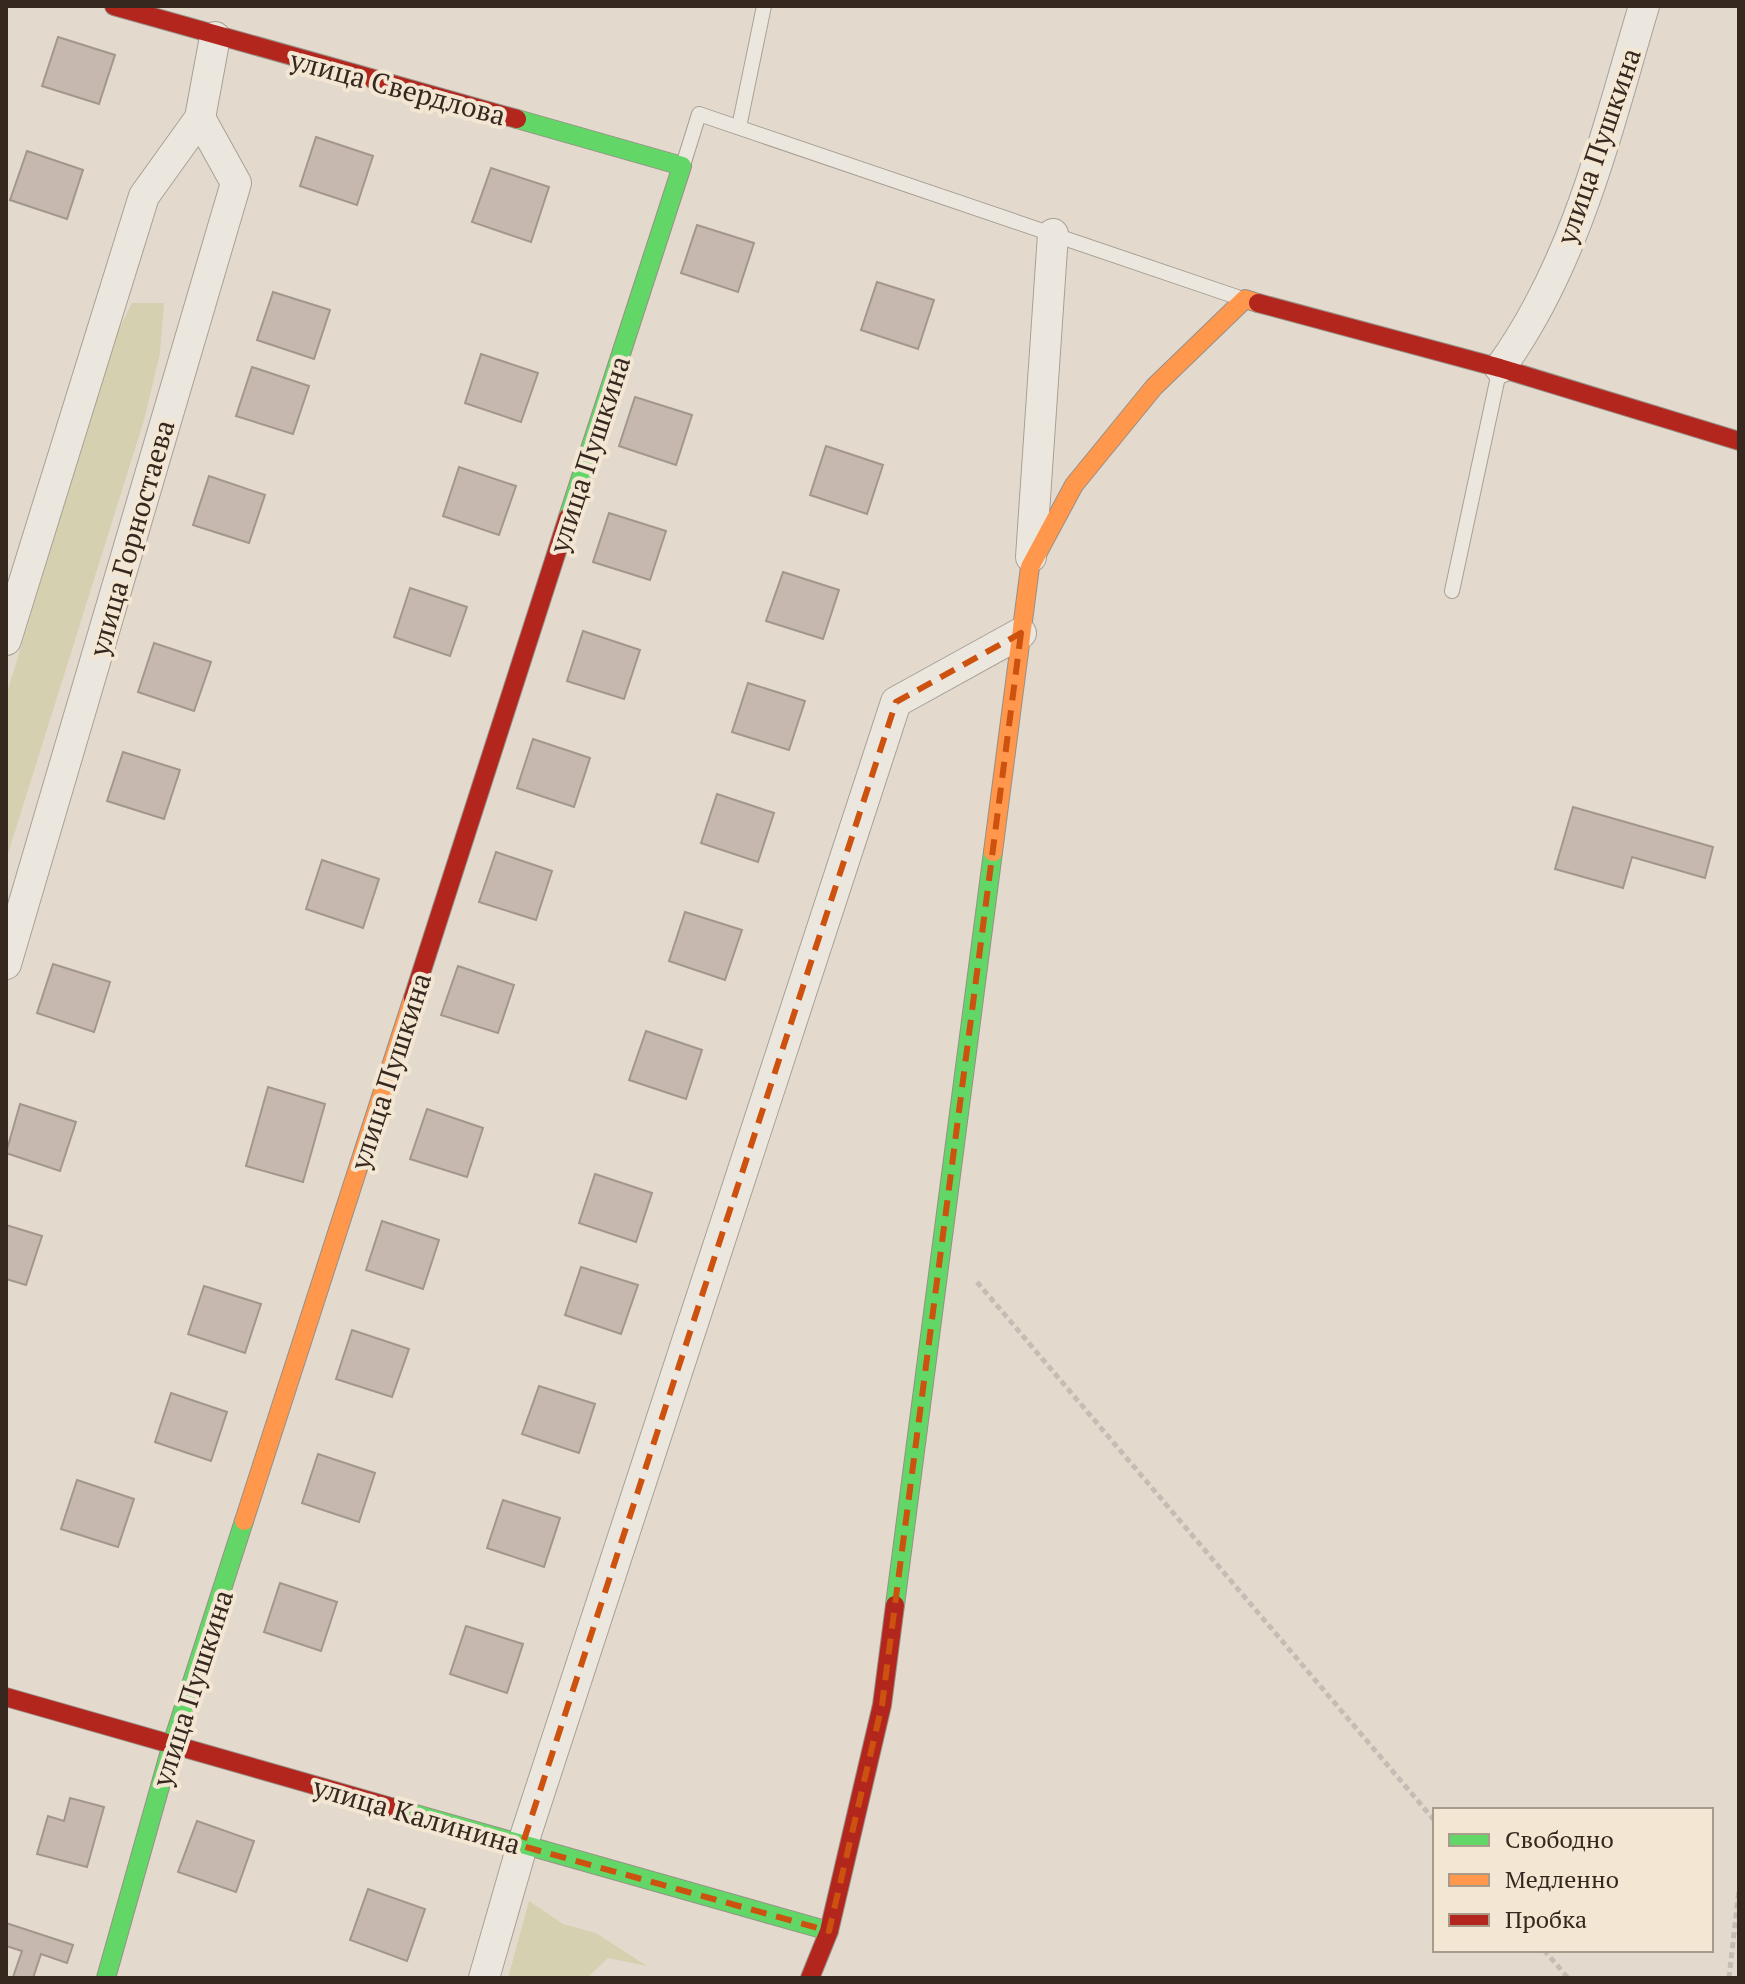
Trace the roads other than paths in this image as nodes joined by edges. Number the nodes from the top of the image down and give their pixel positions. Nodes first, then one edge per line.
1 (114, 6) edge
2 (764, 6) edge
3 (1644, 6) edge
4 (215, 37) junction
5 (200, 118) junction
6 (739, 127) junction
7 (682, 166) junction
8 (1053, 234) junction
9 (1245, 299) junction
10 (1500, 368) junction
11 (1739, 441) edge
12 (1030, 567) junction
13 (1452, 591) dead end
14 (1021, 633) junction
15 (6, 640) edge
16 (6, 964) edge
17 (6, 1697) edge
18 (172, 1744) junction
19 (522, 1846) junction
20 (829, 1931) junction
21 (106, 1978) edge
22 (484, 1978) edge
23 (810, 1978) edge

1 - 4 main road, улица Свердлова
2 - 6 lane
3 - 10 street, улица Пушкина
4 - 5 street
4 - 7 main road, улица Свердлова
5 - 15 street
5 - 16 street, улица Горностаева
6 - 7 lane
6 - 8 lane
7 - 18 main road, улица Пушкина
8 - 9 lane
8 - 12 street
9 - 10 main road
9 - 12 main road
10 - 11 main road
10 - 13 lane
12 - 14 main road
14 - 19 street
14 - 20 main road
17 - 18 main road, улица Калинина
18 - 19 main road, улица Калинина
18 - 21 main road, улица Пушкина
19 - 20 main road, улица Калинина
19 - 22 street
20 - 23 main road

